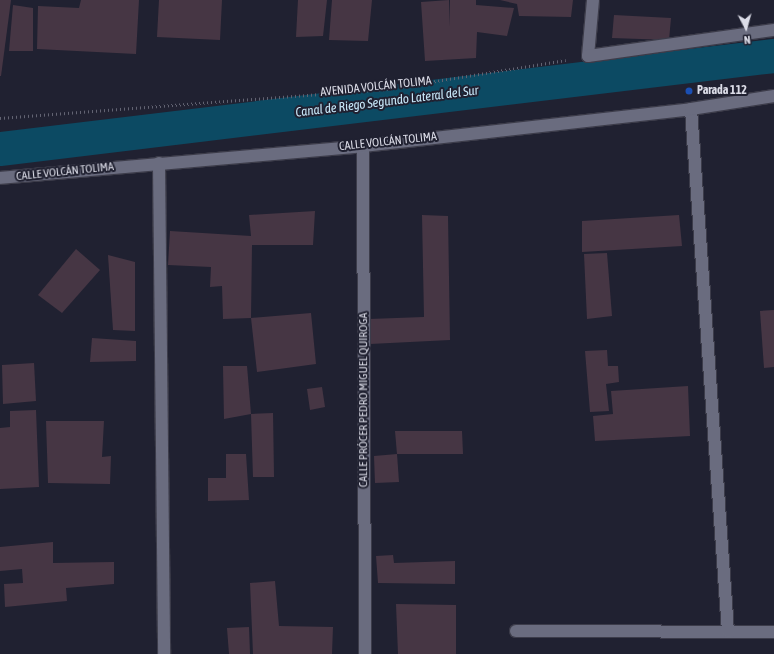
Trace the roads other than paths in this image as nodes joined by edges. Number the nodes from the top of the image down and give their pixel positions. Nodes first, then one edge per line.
1 (593, 0) edge
2 (774, 30) edge
3 (774, 96) edge
4 (691, 109) junction
5 (363, 146) junction
6 (159, 163) junction
7 (0, 178) edge
8 (516, 632) dead end
9 (728, 632) junction
10 (774, 632) edge
11 (164, 654) edge
12 (365, 654) edge

1 - 2 street
3 - 4 street, CALLE VOLCÁN TOLIMA
4 - 5 street, CALLE VOLCÁN TOLIMA
4 - 9 street
5 - 6 street, CALLE VOLCÁN TOLIMA
5 - 12 street, CALLE PRÓCER PEDRO MIGUEL QUIROGA
6 - 7 street, CALLE VOLCÁN TOLIMA
6 - 11 street
8 - 9 street
9 - 10 street

